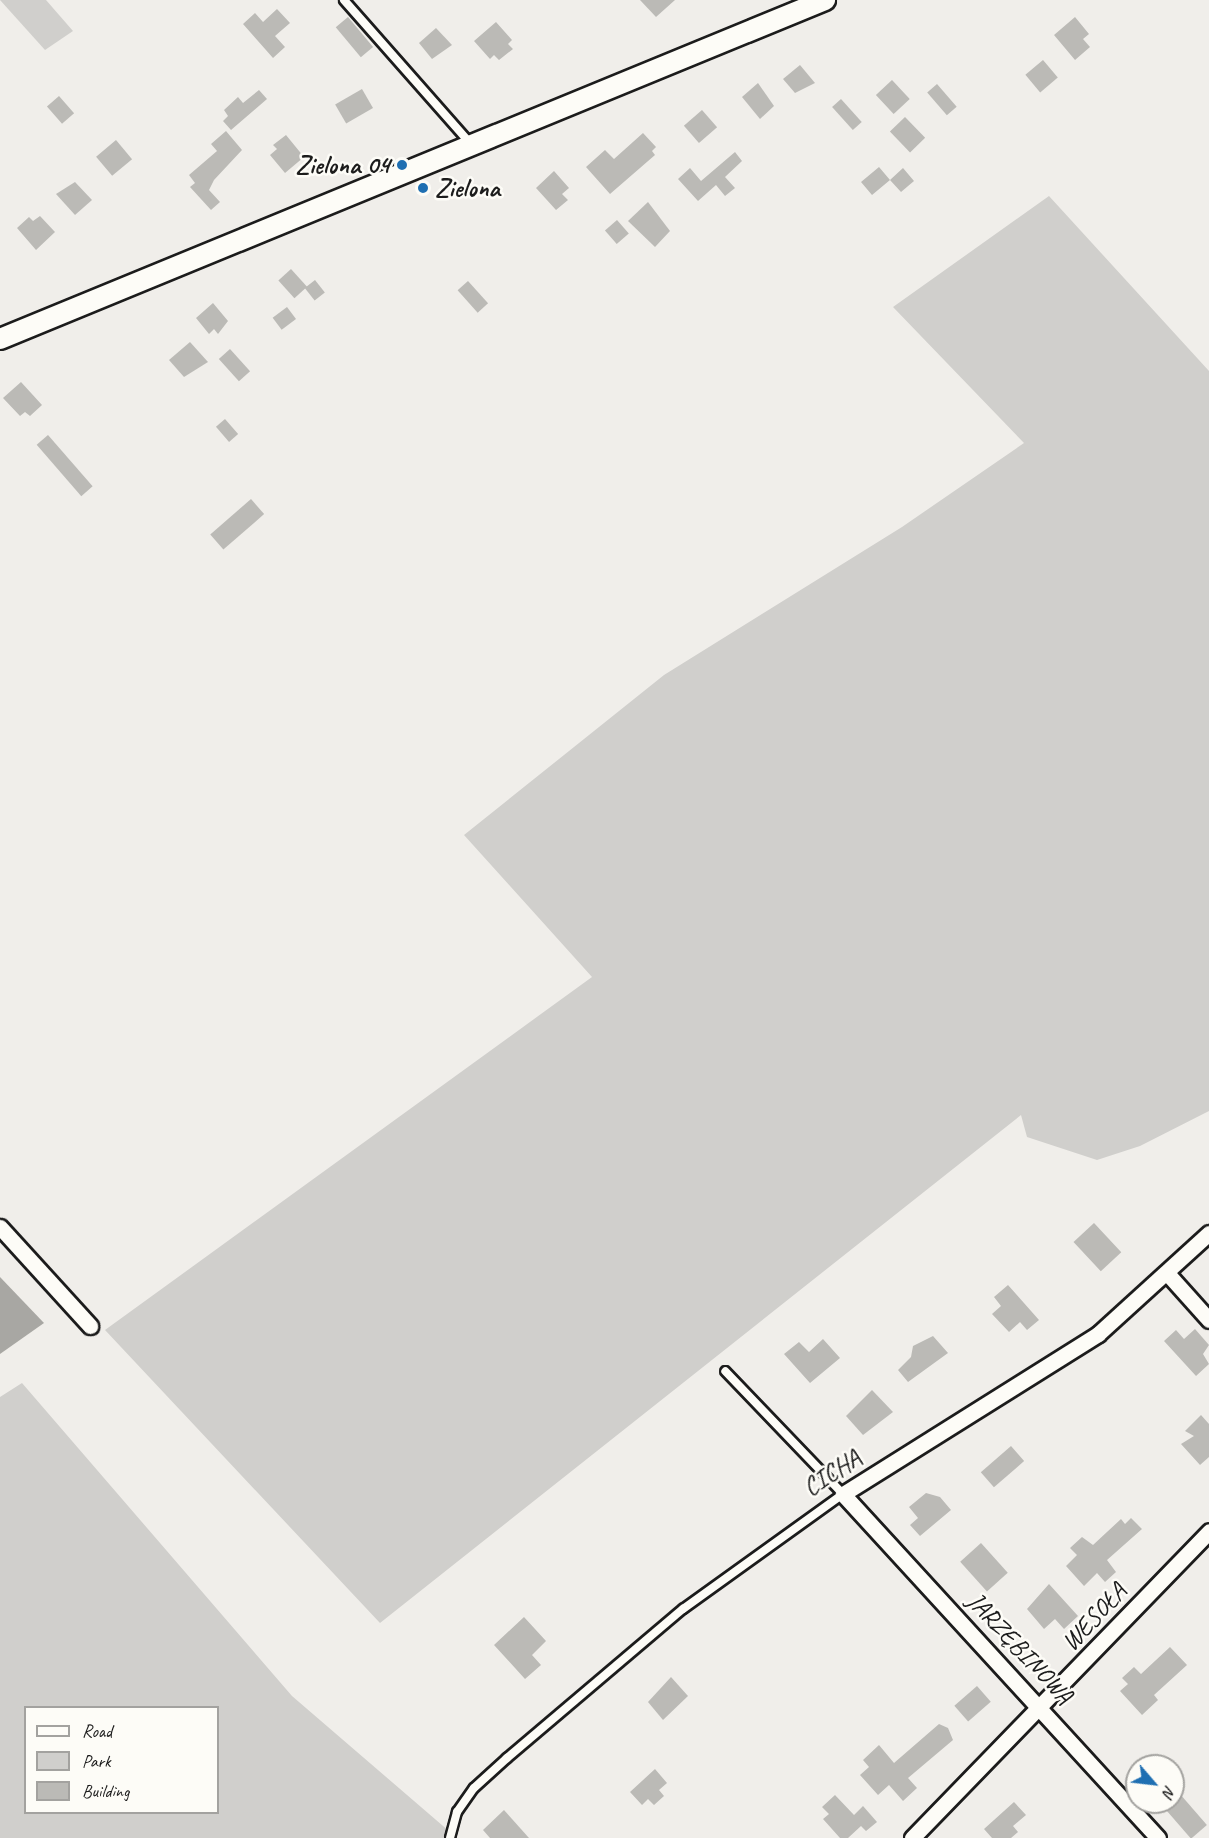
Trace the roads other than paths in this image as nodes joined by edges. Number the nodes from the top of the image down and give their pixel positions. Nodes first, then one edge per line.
1 (344, 0) edge
2 (825, 0) edge
3 (472, 145) junction
4 (0, 339) edge
5 (0, 1227) edge
6 (1209, 1233) edge
7 (1167, 1273) junction
8 (1209, 1320) edge
9 (90, 1326) dead end
10 (726, 1371) dead end
11 (843, 1494) junction
12 (1209, 1531) edge
13 (1043, 1707) junction
14 (450, 1838) edge
15 (912, 1838) edge
16 (1158, 1838) edge

1 - 3 lane
2 - 3 street
3 - 4 street
5 - 9 street
6 - 7 street, CICHA
7 - 8 street
7 - 11 street, CICHA
10 - 11 lane
11 - 13 street, JARZĘBINOWA
11 - 14 lane, CICHA
12 - 13 street, WESOŁA
13 - 15 street, WESOŁA
13 - 16 street, JARZĘBINOWA

